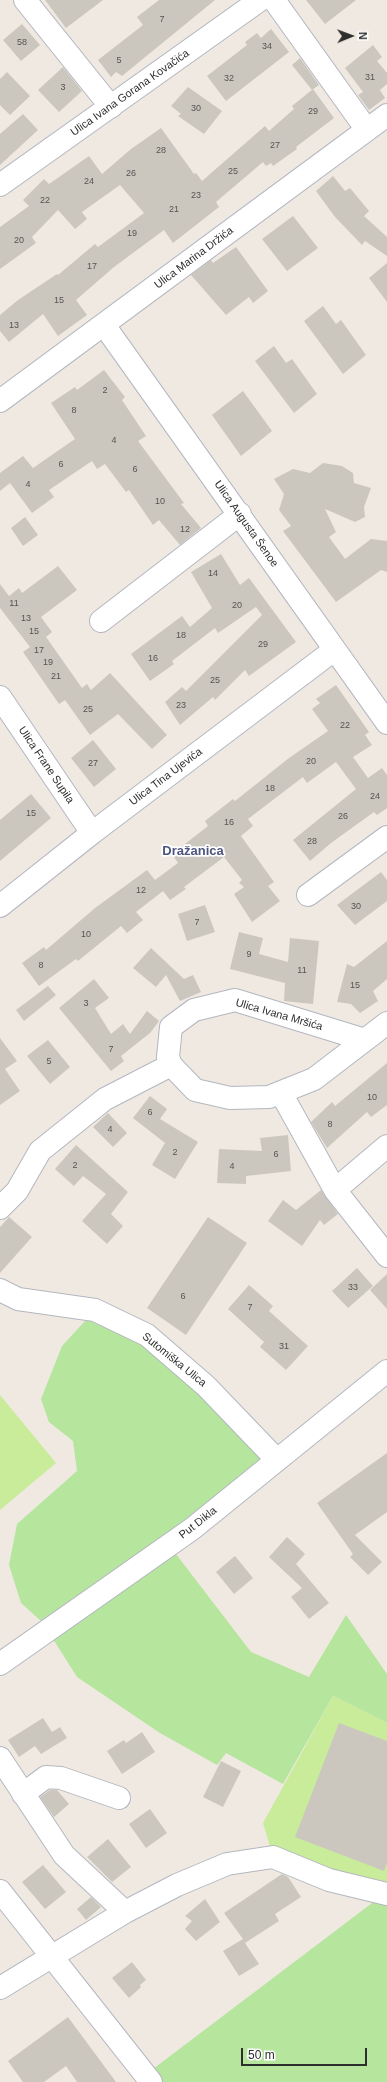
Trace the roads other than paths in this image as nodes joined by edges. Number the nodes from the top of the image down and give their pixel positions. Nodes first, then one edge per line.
1 (25, 0) edge
2 (260, 0) edge
3 (274, 0) edge
4 (111, 107) junction
5 (387, 115) edge
6 (366, 130) junction
7 (0, 185) edge
8 (104, 325) junction
9 (0, 401) edge
10 (240, 514) junction
11 (101, 621) dead end
12 (334, 650) junction
13 (0, 697) edge
14 (387, 723) edge
15 (92, 832) junction
16 (387, 837) edge
17 (308, 895) dead end
18 (0, 906) edge
19 (387, 1023) edge
20 (365, 1040) junction
21 (171, 1065) junction
22 (281, 1093) junction
23 (387, 1146) edge
24 (335, 1190) junction
25 (0, 1208) edge
26 (387, 1256) edge
27 (0, 1290) edge
28 (387, 1371) edge
29 (276, 1460) junction
30 (0, 1664) edge
31 (0, 1758) edge
32 (23, 1794) junction
33 (120, 1798) dead end
34 (0, 1891) edge
35 (387, 1894) edge
36 (125, 1912) junction
37 (52, 1955) junction
38 (0, 1988) edge
39 (150, 2082) edge

1 - 4 street
2 - 4 street, Ulica Ivana Gorana Kovačića
3 - 6 street
4 - 7 street, Ulica Ivana Gorana Kovačića
5 - 6 street, Ulica Marina Držića
6 - 8 street, Ulica Marina Držića
8 - 9 street, Ulica Marina Držića
8 - 10 street, Ulica Augusta Šenoe
10 - 11 street
10 - 12 street, Ulica Augusta Šenoe
12 - 14 street, Ulica Augusta Šenoe
12 - 15 street, Ulica Tina Ujevića
13 - 15 street, Ulica Frane Supila
15 - 18 street, Ulica Tina Ujevića
16 - 17 street
19 - 20 street
20 - 21 street, Ulica Ivana Mršića
20 - 22 street
21 - 22 street
21 - 25 street
22 - 24 street
23 - 24 street
24 - 26 street
27 - 29 street, Sutomiška Ulica
28 - 29 street, Put Dikla
29 - 30 street, Put Dikla
31 - 32 street
32 - 33 street
32 - 36 street
34 - 37 street
35 - 36 street
36 - 37 street
37 - 38 street
37 - 39 street

